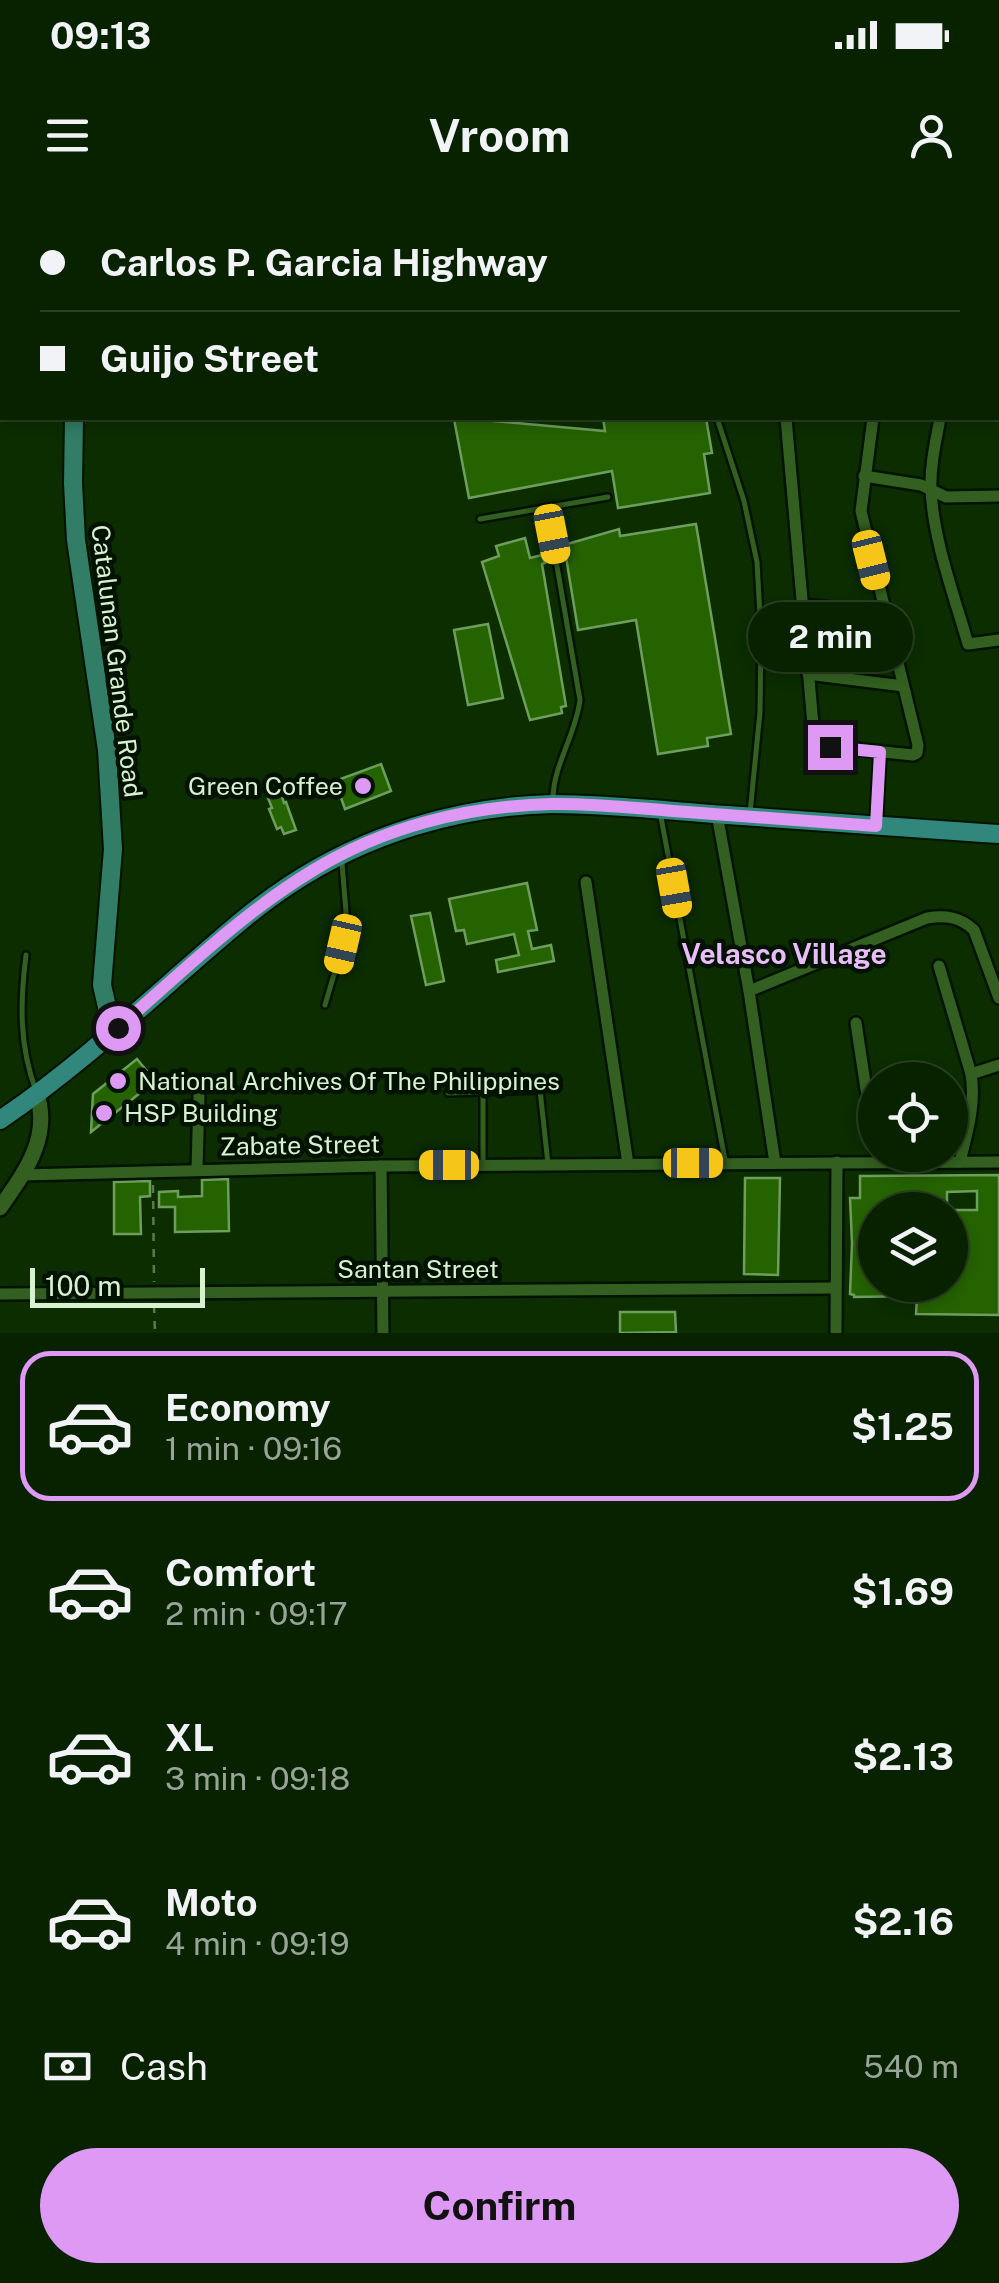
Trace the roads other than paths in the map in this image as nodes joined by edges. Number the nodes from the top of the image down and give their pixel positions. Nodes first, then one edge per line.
1 (74, 420) edge
2 (718, 420) edge
3 (786, 420) edge
4 (873, 420) edge
5 (940, 420) edge
6 (864, 476) junction
7 (930, 490) junction
8 (999, 496) edge
9 (608, 498) dead end
10 (547, 508) junction
11 (480, 519) dead end
12 (802, 605) junction
13 (885, 613) junction
14 (999, 640) edge
15 (808, 674) junction
16 (903, 686) junction
17 (880, 752) junction
18 (553, 804) junction
19 (659, 810) junction
20 (717, 814) junction
21 (750, 816) junction
22 (876, 826) junction
23 (999, 834) edge
24 (341, 854) junction
25 (586, 882) dead end
26 (26, 955) dead end
27 (939, 966) dead end
28 (749, 991) junction
29 (999, 998) edge
30 (325, 1005) dead end
31 (856, 1024) dead end
32 (118, 1028) junction
33 (862, 1062) edge
34 (999, 1065) edge
35 (971, 1074) junction
36 (483, 1092) junction
37 (448, 1093) dead end
38 (37, 1094) junction
39 (199, 1094) dead end
40 (0, 1120) edge
41 (968, 1126) edge
42 (858, 1158) edge
43 (837, 1162) junction
44 (968, 1162) edge
45 (999, 1162) edge
46 (725, 1163) junction
47 (775, 1163) junction
48 (548, 1164) junction
49 (628, 1164) junction
50 (483, 1165) junction
51 (381, 1166) junction
52 (197, 1170) junction
53 (22, 1174) junction
54 (0, 1208) edge
55 (836, 1288) junction
56 (382, 1292) junction
57 (0, 1294) edge
58 (383, 1333) edge
59 (836, 1333) edge

1 - 32 main road, Catalunan Grande Road
2 - 21 lane
3 - 12 street
4 - 6 street
5 - 7 street
6 - 7 street
6 - 13 street
7 - 8 street
7 - 14 street
9 - 10 lane
10 - 11 lane
10 - 18 lane
12 - 13 street
12 - 15 street
13 - 16 street
15 - 16 street
15 - 17 street
16 - 17 street
17 - 22 street
18 - 19 highway
18 - 24 highway
19 - 20 highway
19 - 46 lane
20 - 21 highway
20 - 28 street
21 - 22 highway
22 - 23 highway
24 - 30 lane
24 - 32 highway
25 - 49 street
26 - 38 lane
27 - 35 street
28 - 29 street
28 - 47 street
31 - 33 street
32 - 38 highway
34 - 35 street
35 - 41 street
36 - 37 lane
36 - 48 lane
36 - 50 lane
38 - 40 highway
38 - 53 main road
39 - 52 street
42 - 43 street, Zabate Street
43 - 47 street, Zabate Street
43 - 55 street
44 - 45 street, Zabate Street
46 - 47 street, Zabate Street
46 - 49 street, Zabate Street
48 - 49 street, Zabate Street
48 - 50 street, Zabate Street
50 - 51 street, Zabate Street
51 - 52 street, Zabate Street
51 - 56 street
52 - 53 street, Zabate Street
53 - 54 main road
55 - 56 street, Santan Street
55 - 59 street
56 - 57 street, Santan Street
56 - 58 street

